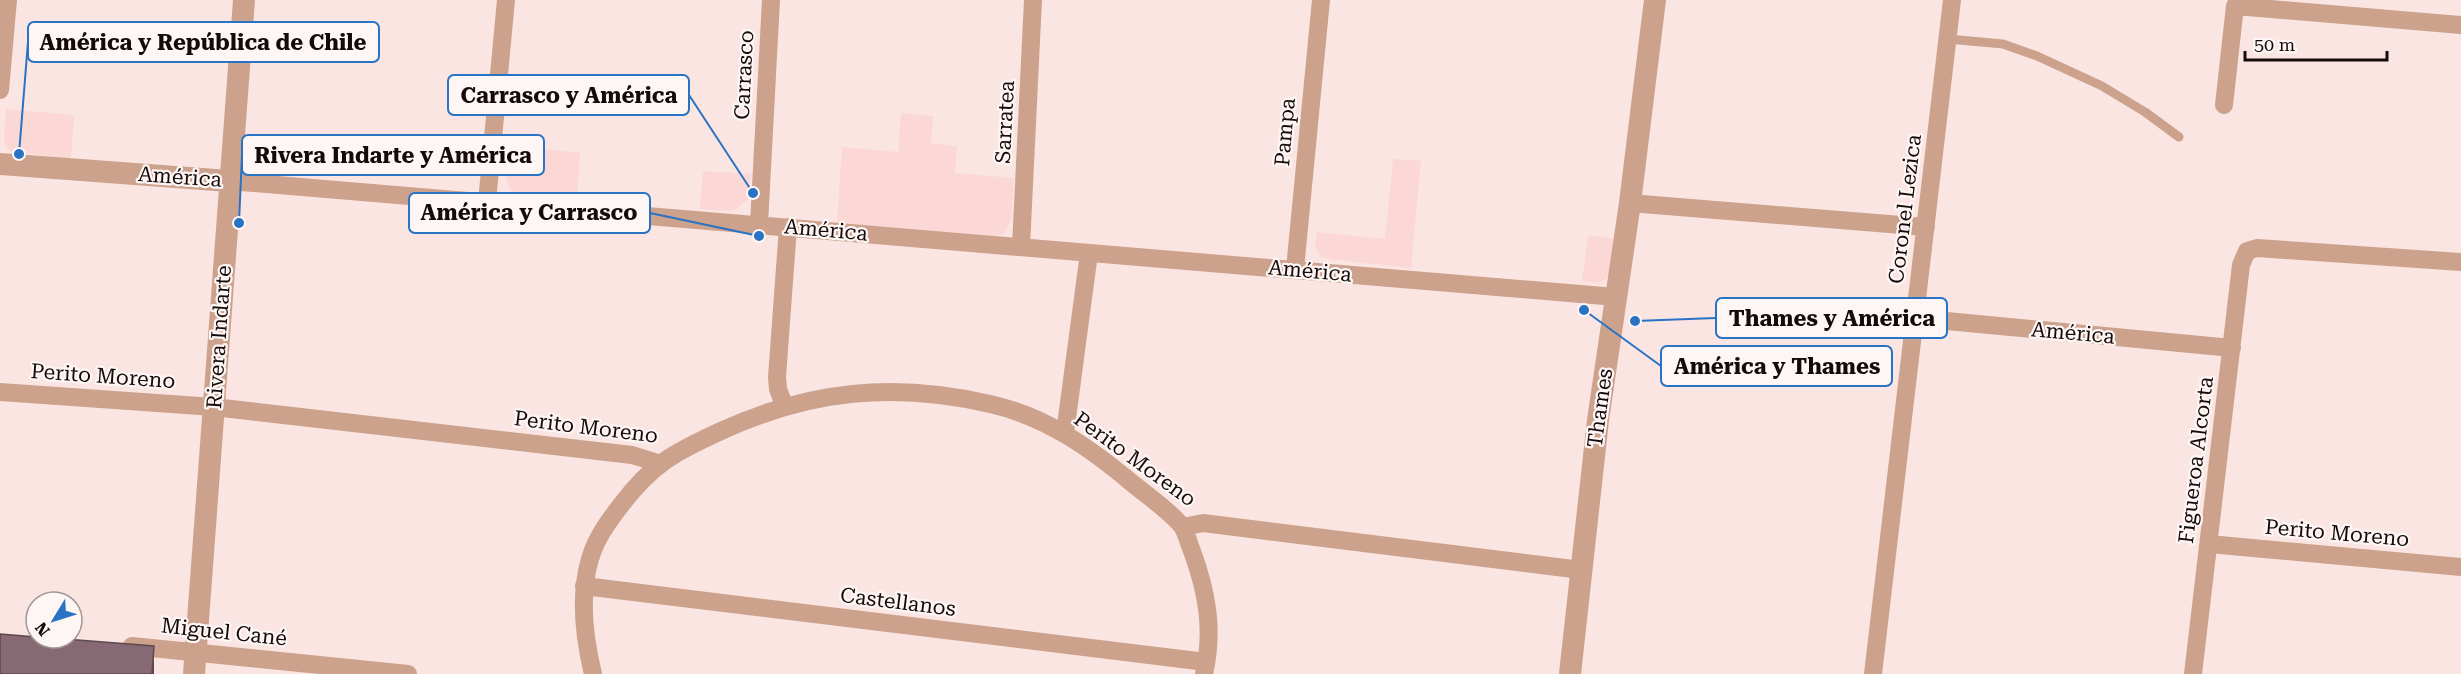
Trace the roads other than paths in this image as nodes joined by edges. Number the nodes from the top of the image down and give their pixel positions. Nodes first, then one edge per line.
1 (8, 0) edge
2 (244, 0) edge
3 (506, 0) edge
4 (771, 0) edge
5 (1033, 0) edge
6 (1320, 0) edge
7 (1655, 0) edge
8 (1952, 0) edge
9 (2461, 25) edge
10 (1948, 39) junction
11 (0, 90) edge
12 (2224, 105) dead end
13 (2180, 137) dead end
14 (0, 164) edge
15 (229, 181) junction
16 (487, 202) junction
17 (1630, 203) junction
18 (759, 225) junction
19 (788, 227) junction
20 (1926, 227) junction
21 (1021, 246) junction
22 (1089, 253) junction
23 (2461, 261) edge
24 (1295, 269) junction
25 (1616, 297) junction
26 (1915, 318) junction
27 (2232, 348) junction
28 (0, 392) edge
29 (784, 405) junction
30 (214, 406) junction
31 (1065, 433) junction
32 (658, 463) junction
33 (1183, 527) junction
34 (2209, 544) junction
35 (2461, 567) edge
36 (1581, 570) junction
37 (585, 586) junction
38 (116, 644) edge
39 (196, 651) junction
40 (1205, 668) edge
41 (194, 674) edge
42 (408, 674) edge
43 (593, 674) edge
44 (1570, 674) edge
45 (1872, 674) edge
46 (2193, 674) edge

1 - 11 street
2 - 15 street, Rivera Indarte
3 - 16 street
4 - 18 street, Carrasco
5 - 21 street, Sarratea
6 - 24 street, Pampa
7 - 17 street, Thames
8 - 10 street, Coronel Lezica
9 - 12 street
10 - 13 lane
10 - 20 street, Coronel Lezica
14 - 15 street, América
15 - 16 street, América
15 - 30 street, Rivera Indarte
16 - 18 street, América
17 - 20 street
17 - 25 street, Thames
18 - 19 street, América
19 - 21 street, América
19 - 29 street
20 - 26 street, Coronel Lezica
21 - 22 street, América
22 - 24 street, América
22 - 31 street
23 - 27 street, Figueroa Alcorta
24 - 25 street, América
25 - 36 street, Thames
26 - 27 street, América
26 - 45 street, Coronel Lezica
27 - 34 street, Figueroa Alcorta
28 - 30 street, Perito Moreno
29 - 31 street, Perito Moreno
29 - 32 street, Perito Moreno
30 - 32 street, Perito Moreno
30 - 39 street, Rivera Indarte
31 - 33 street, Perito Moreno
32 - 37 street
33 - 36 street, Perito Moreno
33 - 40 street
34 - 35 street, Perito Moreno
34 - 46 street, Figueroa Alcorta
36 - 44 street, Thames
37 - 40 street, Castellanos
37 - 43 street
38 - 39 street, Miguel Cané
39 - 41 street, Rivera Indarte
39 - 42 street, Miguel Cané

